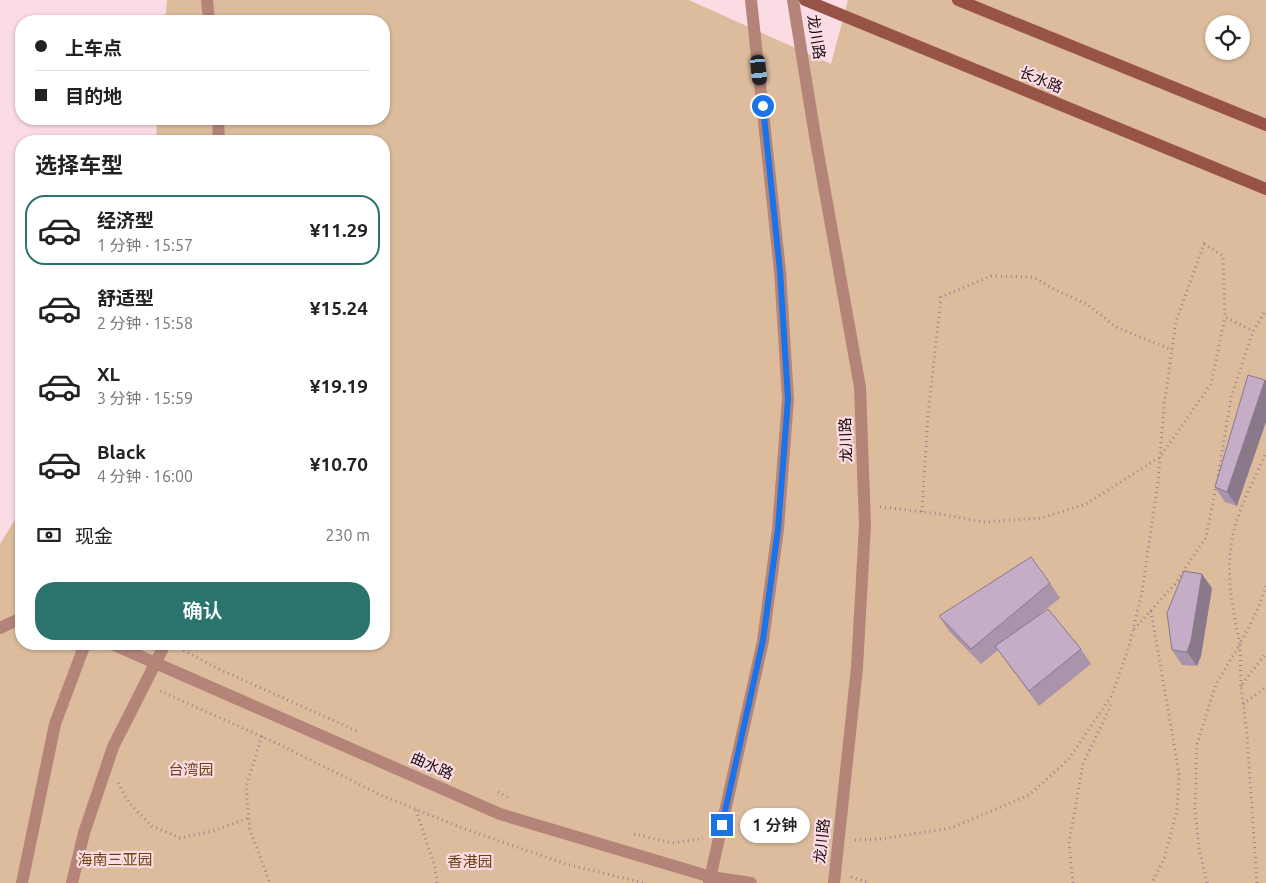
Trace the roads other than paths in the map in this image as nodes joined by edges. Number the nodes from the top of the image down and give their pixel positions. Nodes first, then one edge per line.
1 (207, 0) edge
2 (751, 0) edge
3 (793, 0) edge
4 (805, 0) edge
5 (958, 0) edge
6 (208, 15) edge
7 (1266, 124) edge
8 (1266, 189) edge
9 (15, 621) edge
10 (0, 628) edge
11 (83, 650) edge
12 (126, 650) edge
13 (162, 650) edge
14 (156, 663) junction
15 (710, 880) edge
16 (22, 883) edge
17 (72, 883) edge
18 (751, 883) edge
19 (834, 883) edge

1 - 6 street
2 - 15 street
3 - 19 street, 龙川路
4 - 8 main road, 长水路
5 - 7 main road
9 - 10 street
11 - 16 street
12 - 14 street, 曲水路
13 - 14 street
14 - 15 street, 曲水路
14 - 17 street
15 - 18 street, 曲水路

